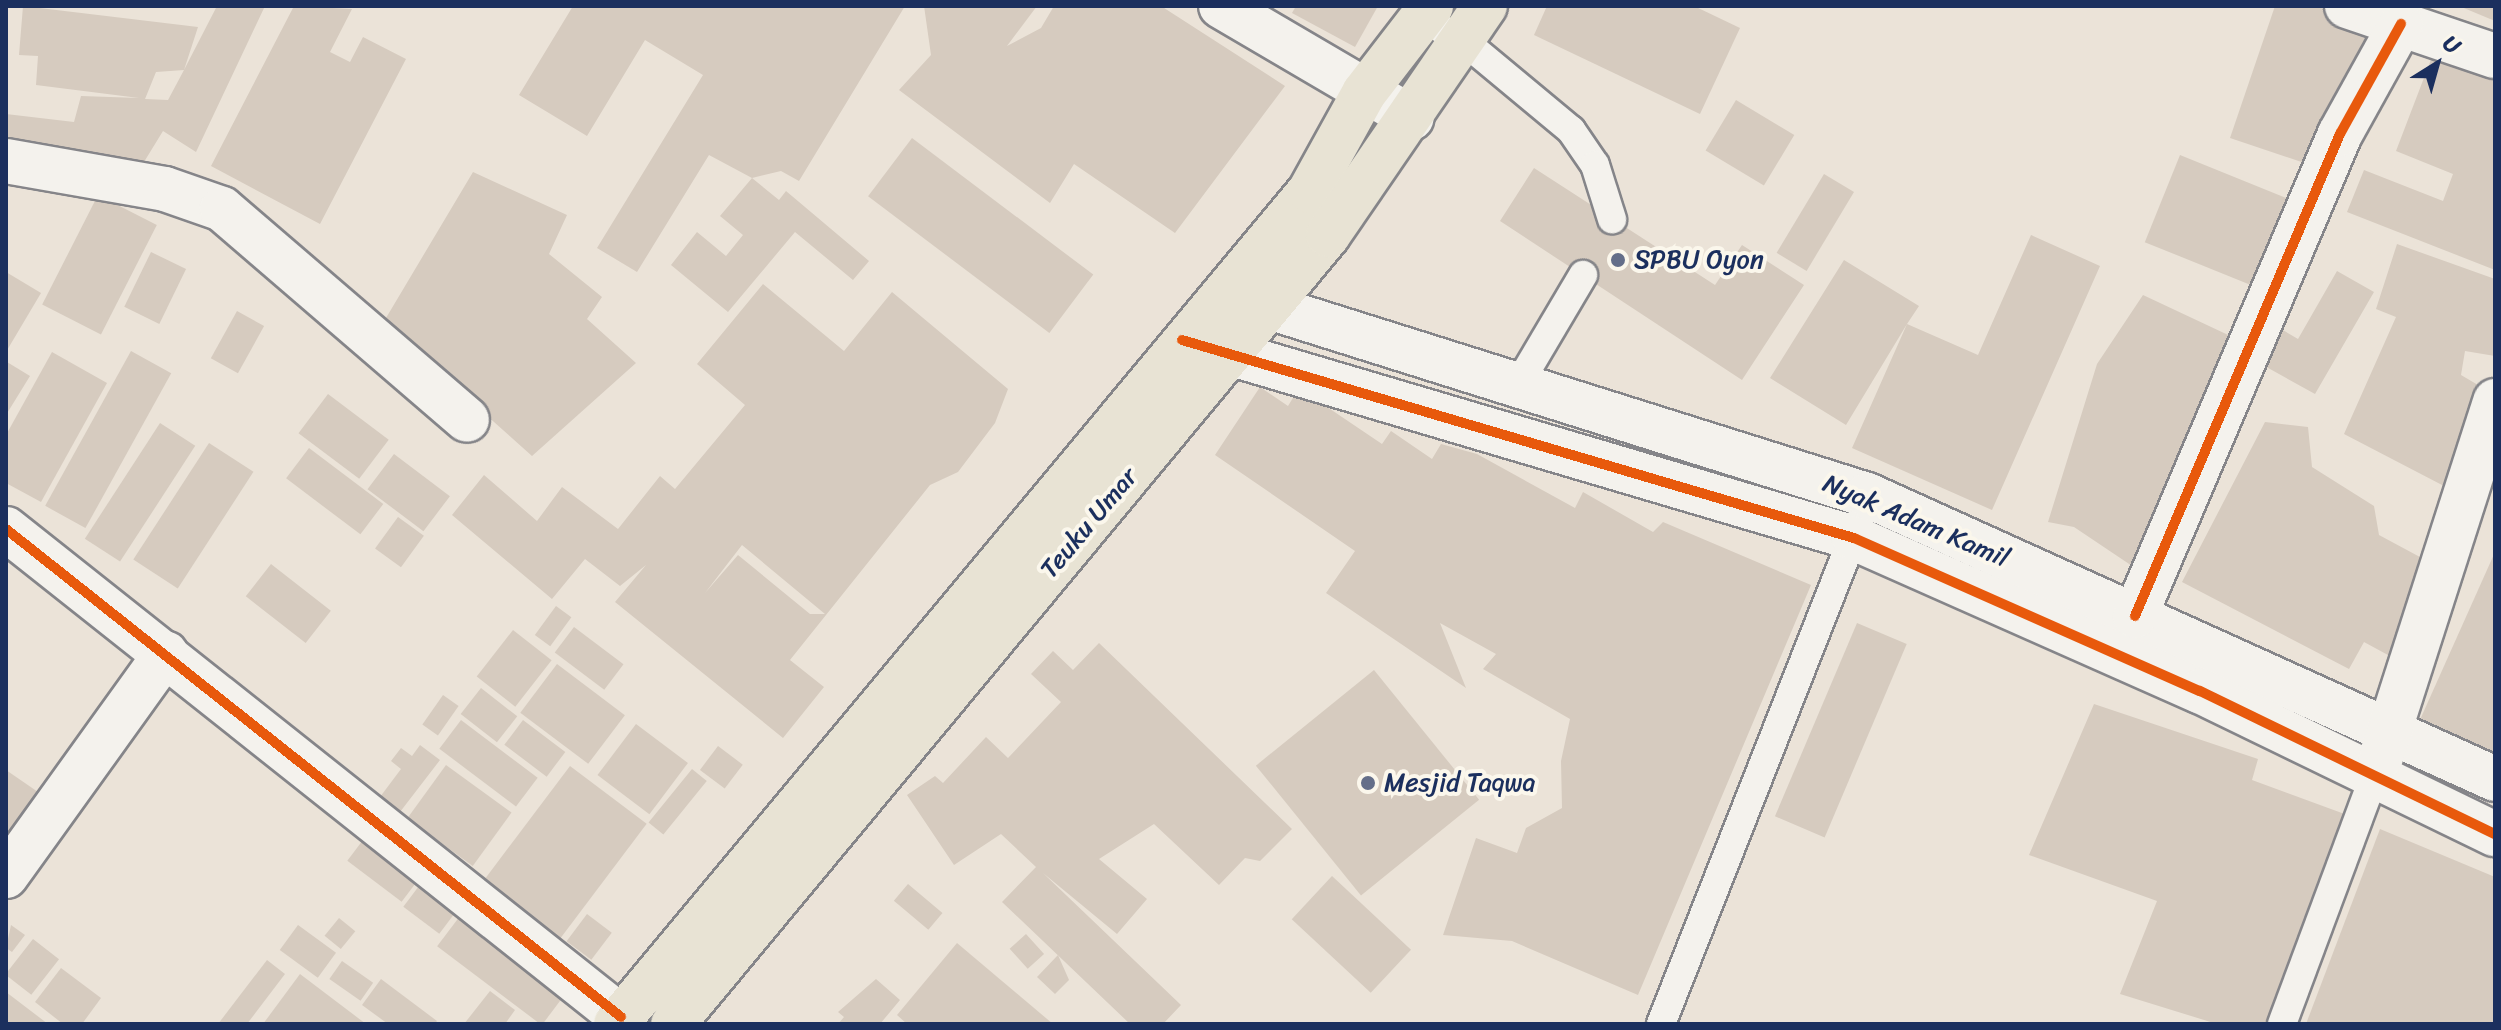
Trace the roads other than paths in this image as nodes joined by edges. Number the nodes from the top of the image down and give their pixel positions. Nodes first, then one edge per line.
1 (1221, 6) edge
2 (2347, 6) edge
3 (1428, 13) edge
4 (1475, 24) edge
5 (2401, 24) junction
6 (2495, 56) edge
7 (1364, 93) junction
8 (1412, 118) junction
9 (6, 161) edge
10 (1612, 219) dead end
11 (1583, 275) dead end
12 (1223, 293) junction
13 (1270, 305) junction
14 (1182, 340) junction
15 (1231, 353) junction
16 (1518, 385) junction
17 (2495, 401) edge
18 (467, 420) dead end
19 (1867, 495) junction
20 (6, 529) edge
21 (1854, 538) junction
22 (2135, 616) junction
23 (166, 653) junction
24 (2390, 728) junction
25 (2374, 776) junction
26 (2495, 779) edge
27 (2495, 834) edge
28 (6, 876) edge
29 (618, 1021) edge
30 (673, 1024) edge
31 (1661, 1024) edge
32 (2282, 1024) edge

1 - 7 street
2 - 5 street
3 - 4 lane
3 - 7 highway
4 - 8 highway, Teuku Umar
4 - 10 lane
5 - 6 street
5 - 22 street
7 - 8 street
7 - 12 highway
8 - 13 highway, Teuku Umar
9 - 18 street
11 - 16 lane
12 - 13 street, Nyak Adam Kamil
12 - 14 highway
13 - 15 highway, Teuku Umar
13 - 16 street, Nyak Adam Kamil
14 - 15 street
14 - 29 highway
15 - 21 street
15 - 30 highway, Teuku Umar
16 - 19 street, Nyak Adam Kamil
17 - 24 street
19 - 21 lane
19 - 22 street, Nyak Adam Kamil
20 - 23 street
21 - 25 street
21 - 31 lane
22 - 24 street, Nyak Adam Kamil
23 - 28 street
23 - 29 street
24 - 25 street
24 - 26 street, Nyak Adam Kamil
25 - 27 street
25 - 32 lane

